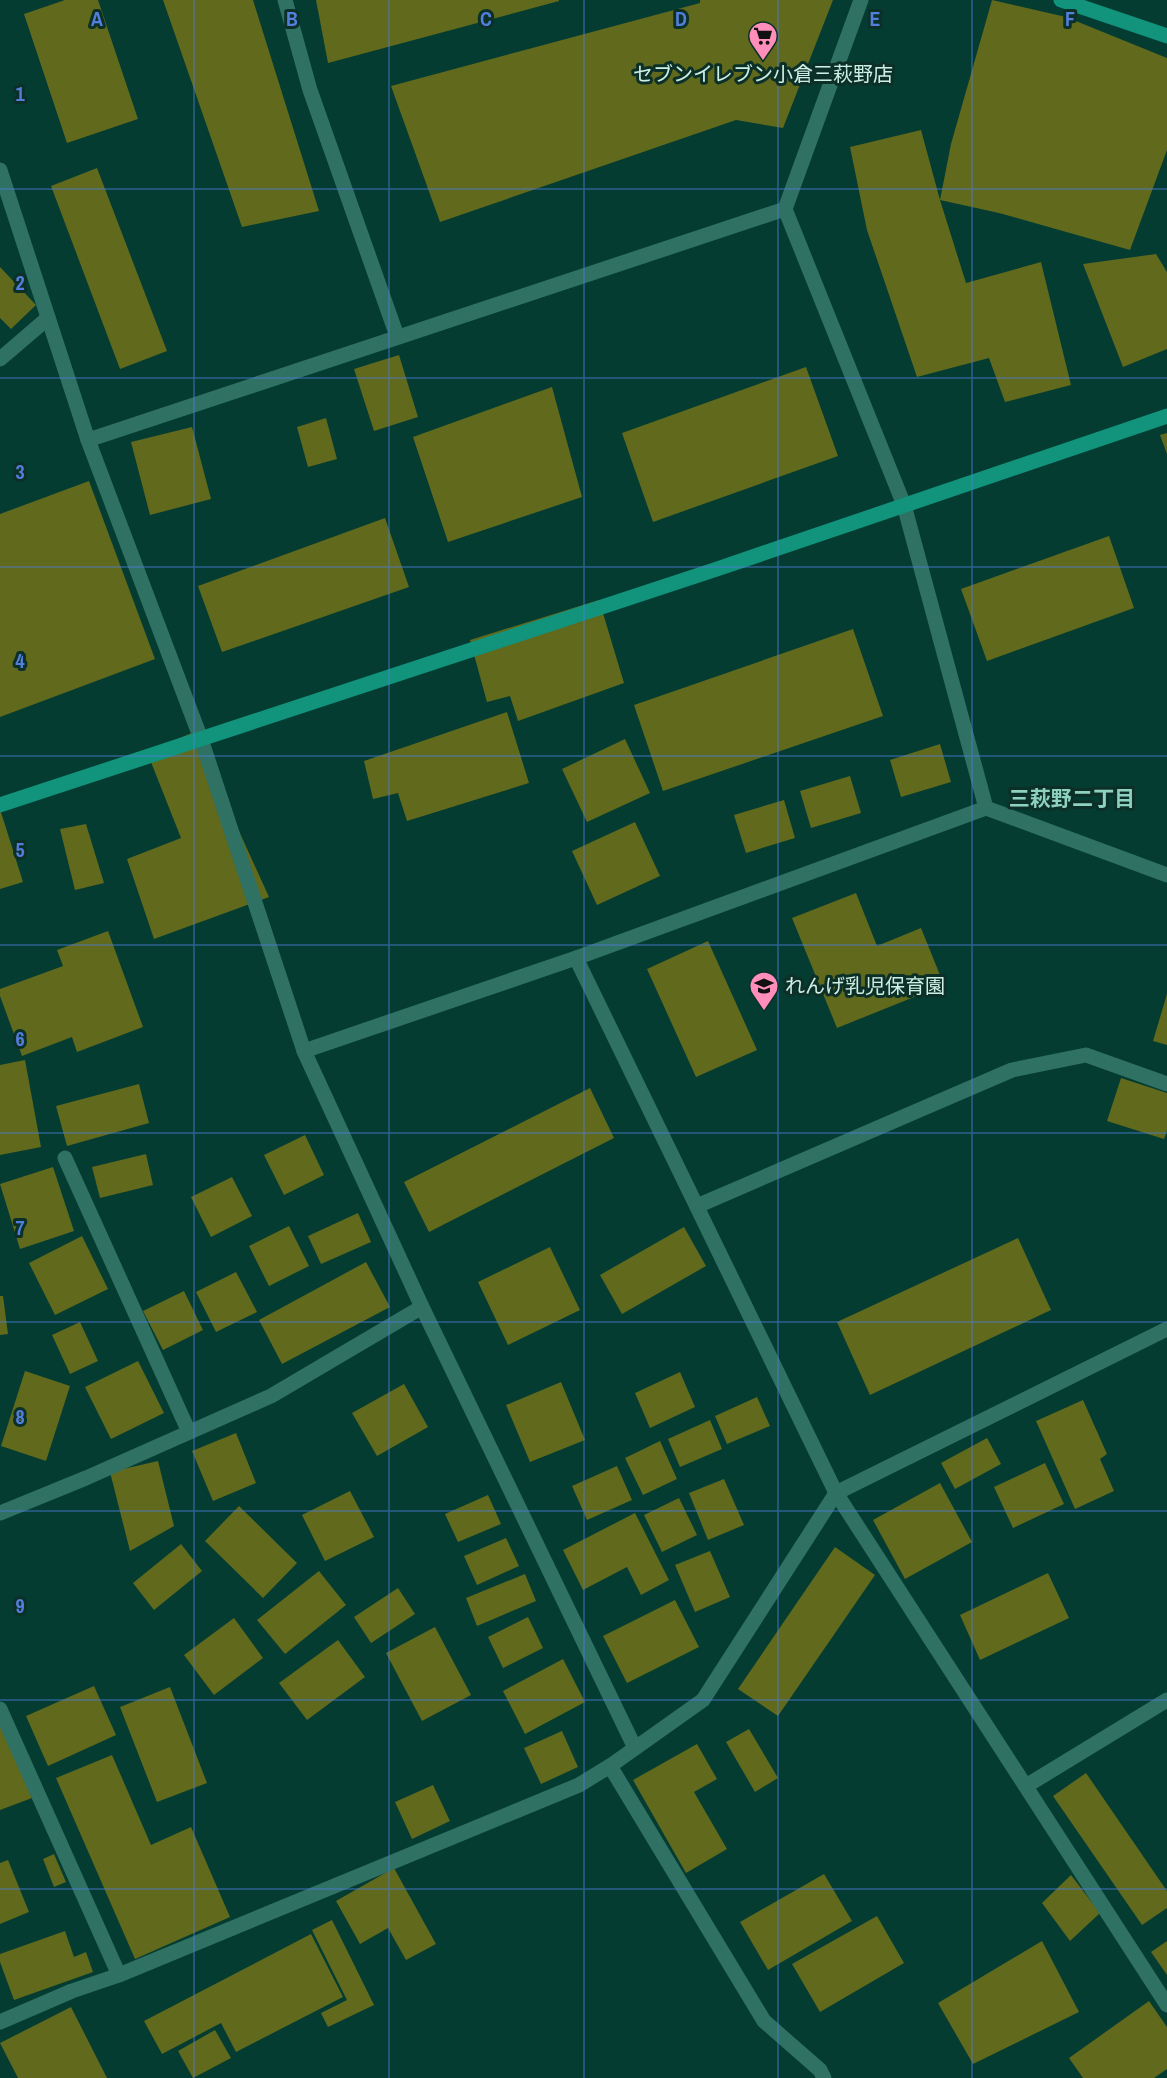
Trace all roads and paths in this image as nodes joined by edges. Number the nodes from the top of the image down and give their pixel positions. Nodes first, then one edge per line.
1 (285, 0) edge
2 (861, 0) edge
3 (1061, 0) edge
4 (1167, 36) edge
5 (0, 170) edge
6 (785, 209) junction
7 (48, 318) junction
8 (397, 336) junction
9 (0, 359) edge
10 (1167, 416) edge
11 (88, 440) junction
12 (904, 506) junction
13 (201, 738) junction
14 (0, 805) edge
15 (986, 808) junction
16 (1167, 875) edge
17 (576, 958) junction
18 (304, 1051) junction
19 (1167, 1084) edge
20 (65, 1158) dead end
21 (697, 1206) junction
22 (422, 1307) junction
23 (1167, 1329) edge
24 (189, 1432) junction
25 (836, 1493) junction
26 (0, 1513) edge
27 (1167, 1700) edge
28 (0, 1709) edge
29 (634, 1748) junction
30 (610, 1766) junction
31 (1026, 1786) junction
32 (119, 1975) junction
33 (1167, 2005) edge
34 (0, 2022) edge
35 (824, 2078) edge

1 - 8 street
2 - 6 street
3 - 4 street
5 - 7 street
6 - 8 street
6 - 12 street
7 - 9 street
7 - 11 street
8 - 11 street
10 - 12 street
11 - 13 street
12 - 13 street
12 - 15 street
13 - 14 street
13 - 18 street
15 - 16 street
15 - 17 street
17 - 18 street
17 - 21 street
18 - 22 street
19 - 21 street
20 - 24 street
21 - 25 street
22 - 24 street
22 - 29 street
23 - 25 street
24 - 26 street
25 - 29 street
25 - 31 street
27 - 31 street
28 - 32 street
29 - 30 street
30 - 32 street
30 - 35 street
31 - 33 street
32 - 34 street

